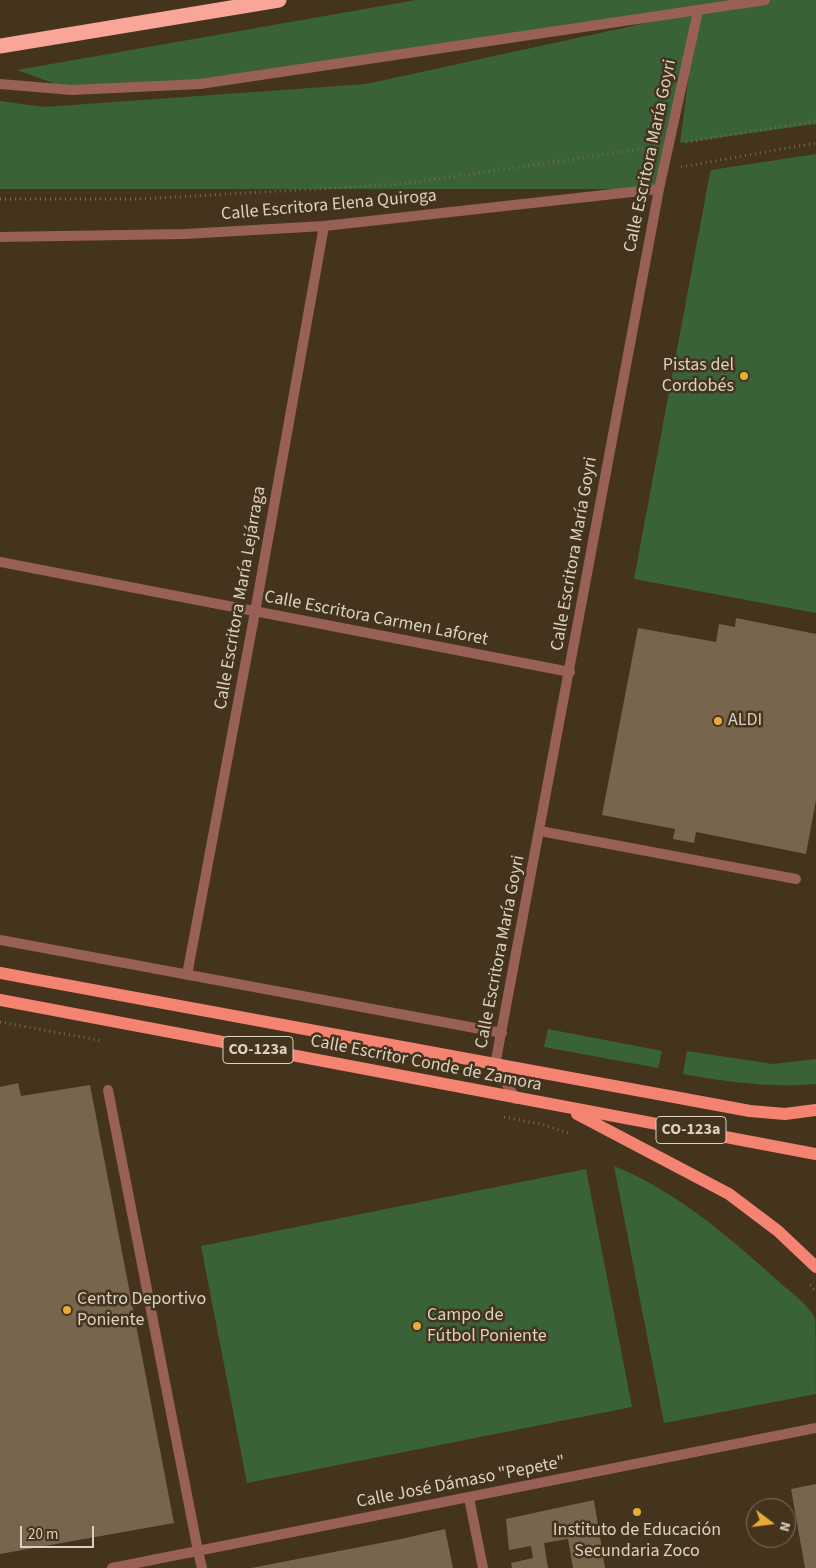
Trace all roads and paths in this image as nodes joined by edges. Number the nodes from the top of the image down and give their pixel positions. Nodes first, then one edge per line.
1 (279, 0) edge
2 (765, 0) edge
3 (698, 12) junction
4 (0, 46) edge
5 (0, 84) edge
6 (816, 122) edge
7 (816, 142) edge
8 (669, 145) junction
9 (663, 170) junction
10 (659, 189) junction
11 (0, 199) edge
12 (324, 226) junction
13 (0, 237) edge
14 (0, 562) edge
15 (255, 612) junction
16 (570, 672) junction
17 (540, 831) junction
18 (796, 879) dead end
19 (0, 940) edge
20 (0, 973) edge
21 (187, 975) junction
22 (0, 1000) edge
23 (0, 1022) edge
24 (502, 1033) junction
25 (105, 1041) dead end
26 (496, 1064) junction
27 (108, 1090) dead end
28 (516, 1099) junction
29 (566, 1108) junction
30 (816, 1110) edge
31 (502, 1116) dead end
32 (573, 1135) dead end
33 (816, 1154) edge
34 (816, 1267) edge
35 (805, 1279) dead end
36 (816, 1292) edge
37 (816, 1428) edge
38 (470, 1498) junction
39 (198, 1551) junction
40 (112, 1568) edge
41 (202, 1568) edge
42 (483, 1568) edge

1 - 4 highway
2 - 3 street
3 - 5 street
3 - 8 street, Calle Escritora María Goyri
6 - 8 path
7 - 9 path
8 - 9 street, Calle Escritora María Goyri
8 - 11 path
9 - 10 street, Calle Escritora María Goyri
10 - 12 street, Calle Escritora Elena Quiroga
10 - 16 street, Calle Escritora María Goyri
12 - 13 street, Calle Escritora Elena Quiroga
12 - 15 street, Calle Escritora María Lejárraga
14 - 15 street, Calle Escritora Carmen Laforet
15 - 16 street, Calle Escritora Carmen Laforet
15 - 21 street, Calle Escritora María Lejárraga
16 - 17 street, Calle Escritora María Goyri
17 - 18 street
17 - 24 street, Calle Escritora María Goyri
19 - 21 street
20 - 26 main road, Calle Escritor Conde de Zamora / CO-123a
21 - 24 street
22 - 28 main road, Calle Escritor Conde de Zamora / CO-123a
23 - 25 path
24 - 26 street, Calle Escritora María Goyri
26 - 28 street, Calle Escritora María Goyri
26 - 30 main road, Calle Escritor Conde de Zamora / CO-123a
27 - 39 street
28 - 29 main road, Calle Escritor Conde de Zamora / CO-123a
29 - 33 main road, Calle Escritor Conde de Zamora / CO-123a
29 - 34 main road
31 - 32 path
35 - 36 path
37 - 38 street, Calle José Dámaso "Pepete"
38 - 39 street, Calle José Dámaso "Pepete"
38 - 42 street
39 - 40 street, Calle José Dámaso "Pepete"
39 - 41 street

